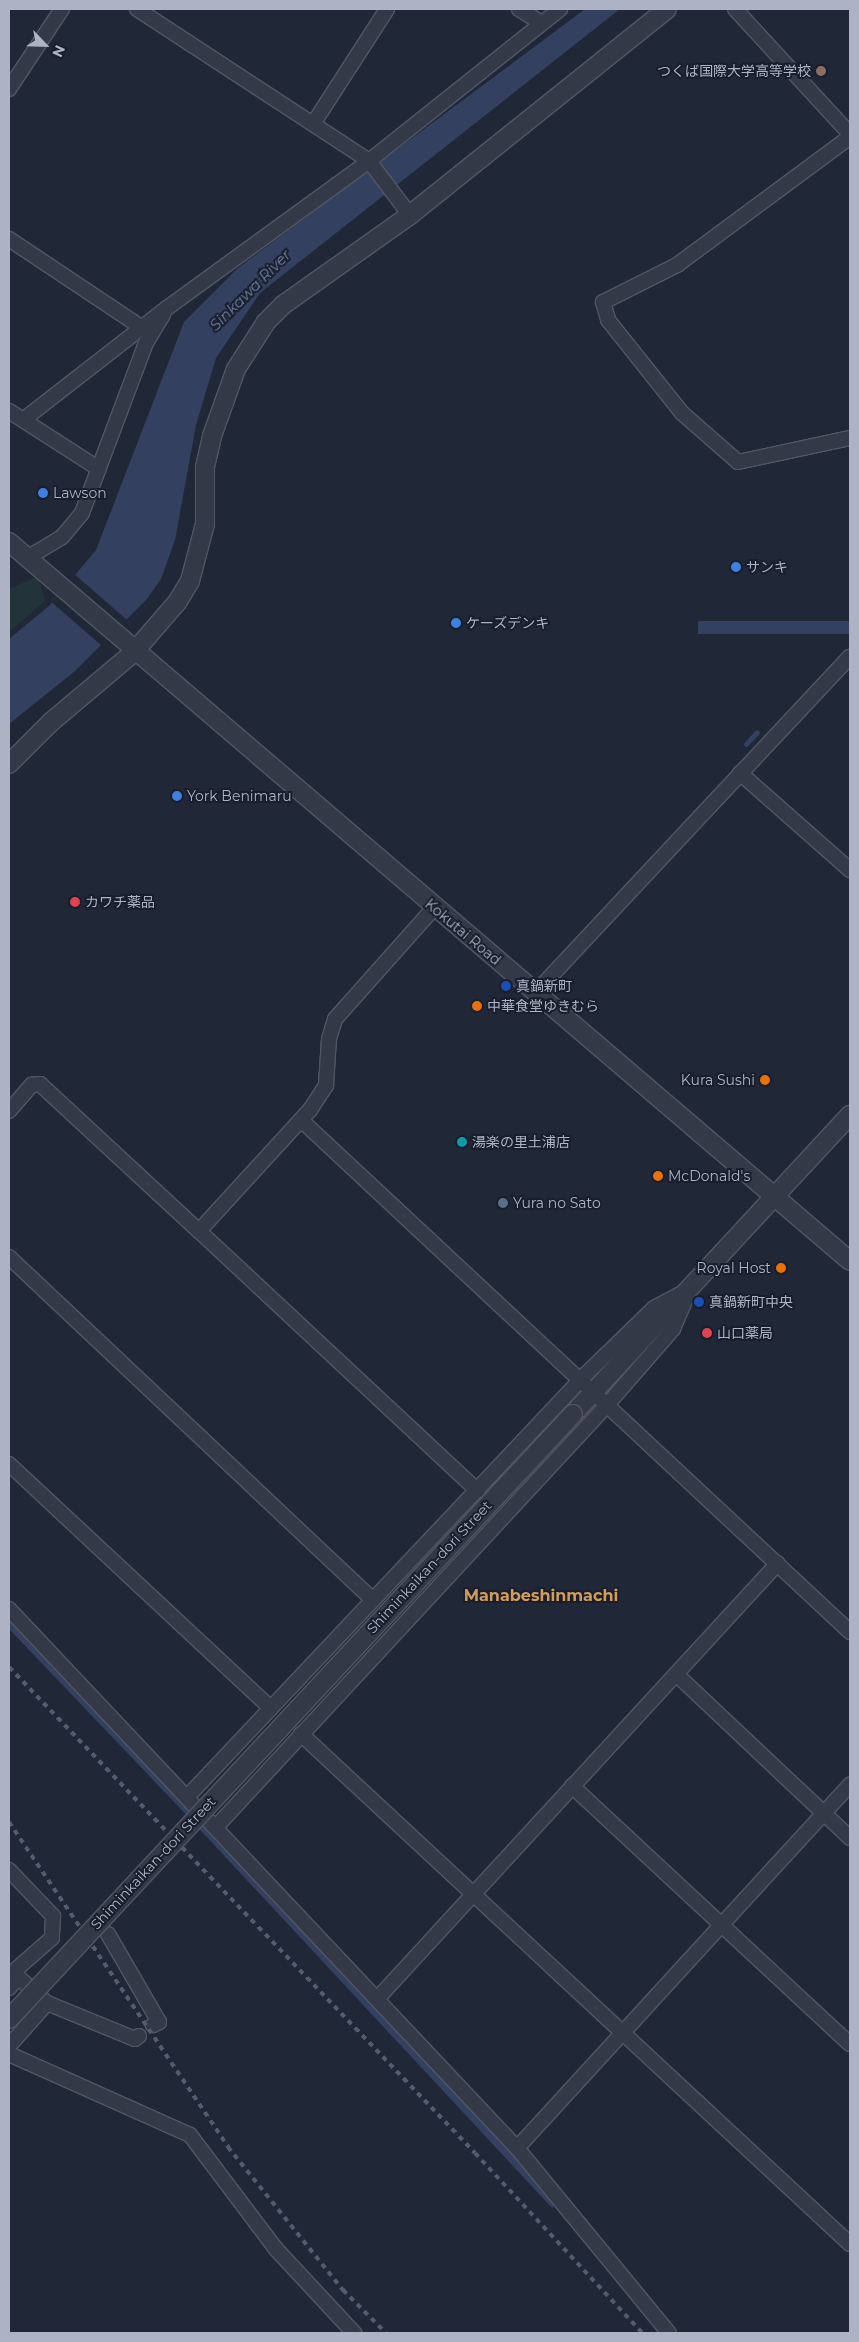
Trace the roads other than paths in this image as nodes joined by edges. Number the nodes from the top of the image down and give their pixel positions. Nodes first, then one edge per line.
1 (62, 9) edge
2 (137, 9) edge
3 (386, 9) edge
4 (519, 9) edge
5 (560, 9) edge
6 (667, 9) edge
7 (734, 9) edge
8 (541, 23) junction
9 (9, 89) edge
10 (313, 124) junction
11 (850, 136) edge
12 (369, 161) junction
13 (410, 215) junction
14 (9, 239) edge
15 (167, 308) junction
16 (141, 328) junction
17 (9, 411) edge
18 (23, 420) junction
19 (850, 438) edge
20 (99, 469) junction
21 (9, 542) edge
22 (27, 558) junction
23 (129, 646) junction
24 (850, 657) edge
25 (9, 764) edge
26 (740, 772) junction
27 (850, 870) edge
28 (434, 908) junction
29 (536, 992) junction
30 (9, 1110) edge
31 (850, 1115) edge
32 (301, 1120) junction
33 (775, 1196) junction
34 (199, 1231) junction
35 (9, 1257) edge
36 (850, 1260) edge
37 (690, 1288) junction
38 (587, 1387) junction
39 (607, 1405) junction
40 (9, 1464) edge
41 (478, 1490) junction
42 (778, 1563) junction
43 (374, 1600) junction
44 (9, 1609) edge
45 (850, 1632) edge
46 (676, 1674) junction
47 (271, 1708) junction
48 (301, 1734) junction
49 (850, 1785) edge
50 (572, 1786) junction
51 (188, 1796) junction
52 (824, 1813) junction
53 (216, 1827) junction
54 (850, 1838) edge
55 (9, 1870) edge
56 (472, 1896) junction
57 (723, 1924) junction
58 (108, 1934) dead end
59 (12, 1976) edge
60 (377, 1999) junction
61 (47, 2003) junction
62 (9, 2019) edge
63 (153, 2026) dead end
64 (623, 2032) junction
65 (139, 2036) dead end
66 (850, 2044) edge
67 (9, 2046) edge
68 (9, 2054) edge
69 (517, 2148) junction
70 (850, 2244) edge
71 (354, 2333) edge
72 (669, 2333) edge

1 - 9 street
2 - 10 street
3 - 10 street
4 - 8 street
5 - 8 street
6 - 13 street
7 - 11 street
8 - 12 street
10 - 12 street
11 - 19 street
12 - 13 street
12 - 15 street
13 - 23 street
14 - 16 street
15 - 16 street
15 - 20 street
16 - 18 street
17 - 18 street
18 - 20 street
20 - 22 street
21 - 22 street, Kokutai Road
22 - 23 street, Kokutai Road
23 - 25 street
23 - 28 street, Kokutai Road
24 - 26 street
26 - 27 street
26 - 29 street
28 - 29 street, Kokutai Road
28 - 32 street
29 - 33 street, Kokutai Road
30 - 34 street
31 - 33 street, Shiminkaikan-dori Street
32 - 34 street
32 - 38 street
33 - 36 street, Kokutai Road
33 - 37 street, Shiminkaikan-dori Street
34 - 41 street
35 - 43 street
37 - 38 street, Shiminkaikan-dori Street
37 - 39 street
38 - 39 street
38 - 41 street
38 - 62 street, Shiminkaikan-dori Street, bridge
39 - 42 street
39 - 48 street
40 - 47 street
41 - 43 street
42 - 45 street
42 - 46 street
43 - 47 street
44 - 51 street
46 - 50 street
46 - 52 street
47 - 51 street
48 - 53 street
48 - 56 street
49 - 52 street
50 - 56 street
50 - 57 street
51 - 53 street
52 - 54 street
52 - 57 street
53 - 60 street
55 - 59 street
56 - 60 street
56 - 64 street
57 - 64 street
57 - 66 street
58 - 63 street
59 - 61 street
60 - 69 street
61 - 65 street
61 - 67 street
64 - 69 street
64 - 70 street
68 - 71 street
69 - 72 street

